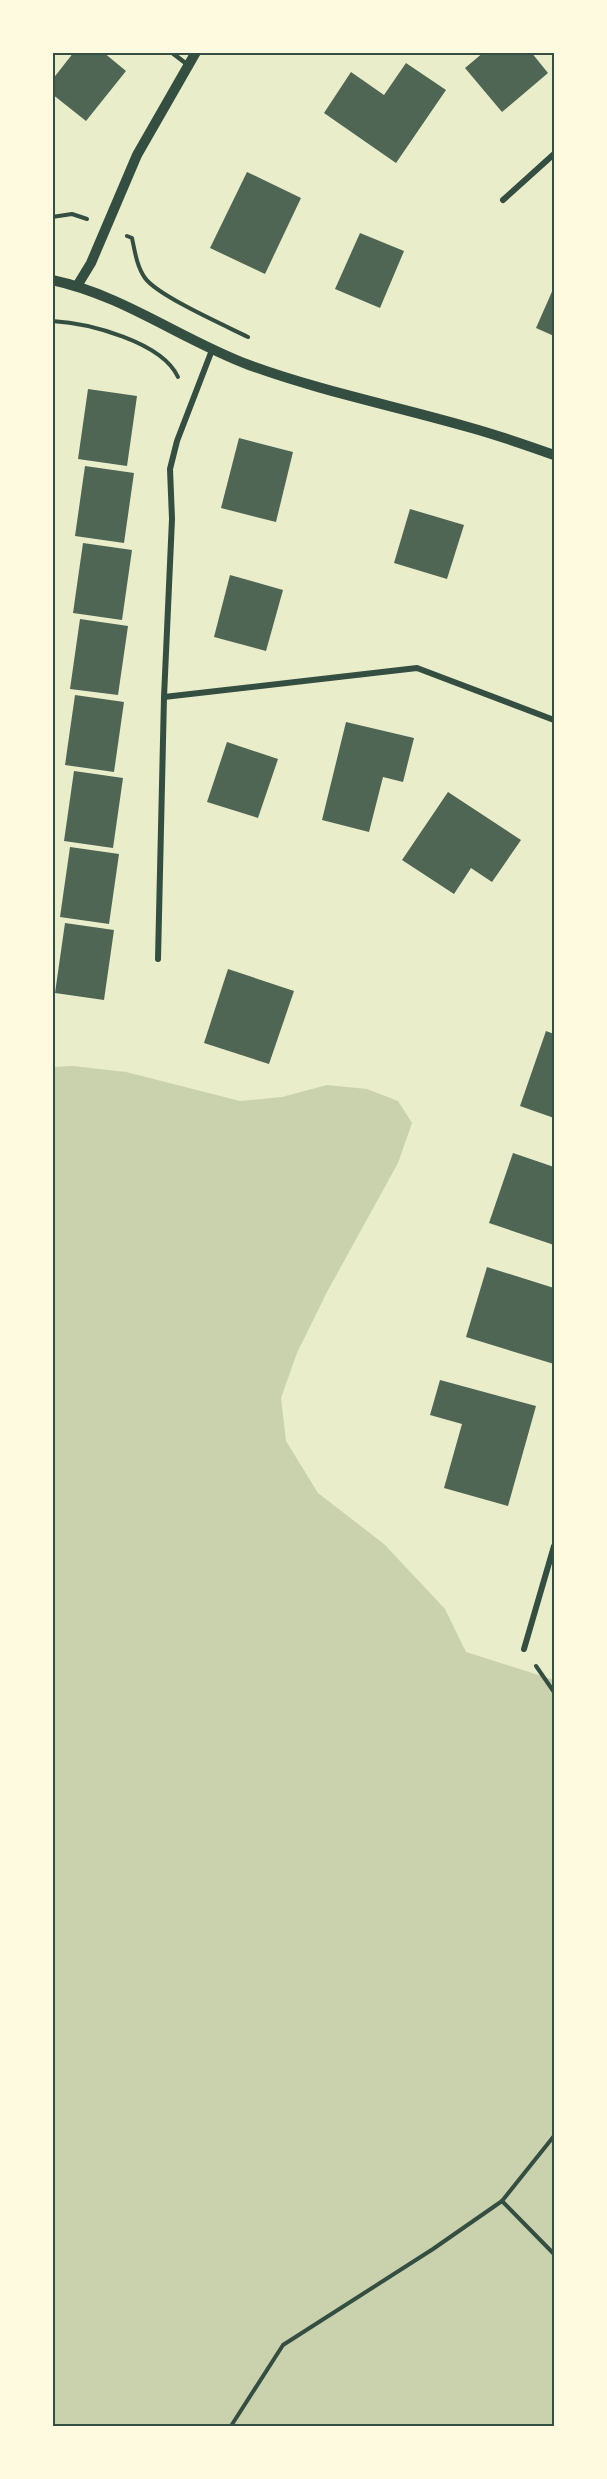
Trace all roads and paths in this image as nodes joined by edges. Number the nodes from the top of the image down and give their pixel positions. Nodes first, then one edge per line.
1 (171, 52) edge
2 (196, 52) edge
3 (188, 65) junction
4 (555, 154) edge
5 (503, 200) dead end
6 (52, 217) edge
7 (107, 227) junction
8 (52, 280) edge
9 (77, 286) junction
10 (52, 321) edge
11 (249, 337) dead end
12 (212, 350) junction
13 (197, 388) junction
14 (555, 455) edge
15 (164, 697) junction
16 (555, 720) edge
17 (158, 958) dead end
18 (555, 1546) edge
19 (524, 1649) joint
20 (555, 1692) edge
21 (555, 2136) edge
22 (502, 2201) junction
23 (555, 2254) edge
24 (231, 2427) edge

1 - 3 lane
2 - 3 street
3 - 7 street
4 - 5 street
6 - 7 path
7 - 9 street
7 - 11 path
8 - 9 street
9 - 12 street
10 - 13 path
12 - 13 street
12 - 14 street
13 - 15 street
15 - 16 street
15 - 17 street
18 - 19 street
19 - 20 path
21 - 22 path
22 - 23 path
22 - 24 path

